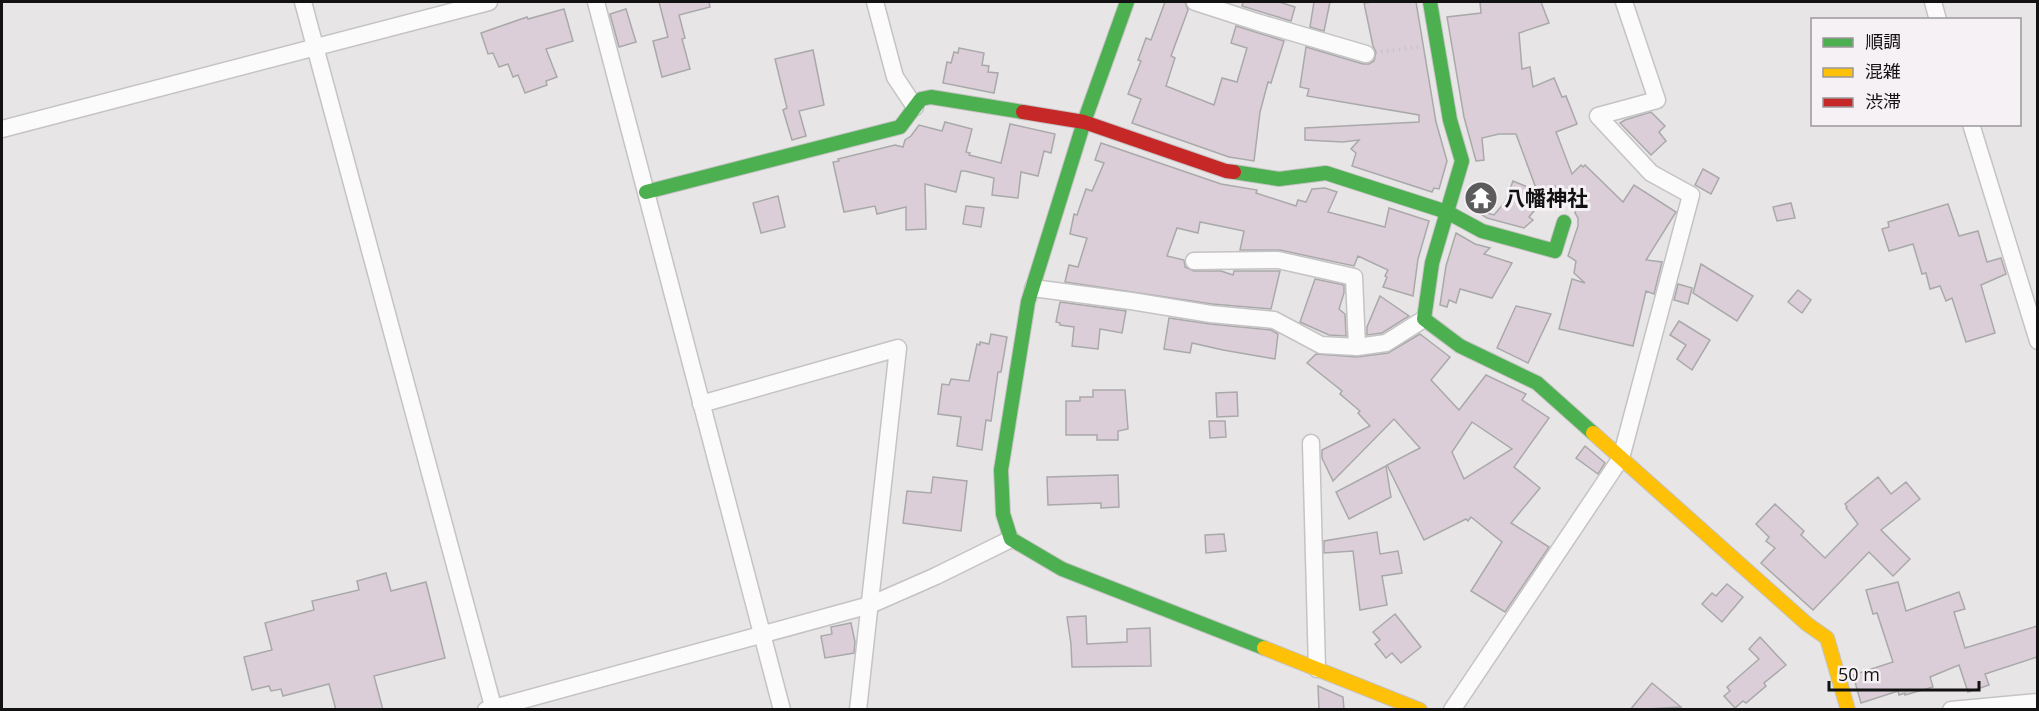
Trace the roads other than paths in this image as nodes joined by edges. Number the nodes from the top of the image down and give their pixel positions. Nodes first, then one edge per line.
1 (303, 2) edge
2 (489, 2) edge
3 (596, 2) edge
4 (875, 2) edge
5 (1126, 2) edge
6 (1195, 2) edge
7 (1430, 2) edge
8 (1624, 2) edge
9 (1933, 2) edge
10 (1937, 18) edge
11 (315, 46) junction
12 (1366, 54) road end
13 (915, 106) junction
14 (1084, 122) junction
15 (1972, 126) edge
16 (2, 129) edge
17 (646, 192) junction
18 (1447, 212) junction
19 (1564, 222) dead end
20 (1194, 261) dead end
21 (1033, 288) junction
22 (1424, 319) junction
23 (2037, 341) edge
24 (1357, 347) junction
25 (701, 404) junction
26 (1311, 443) dead end
27 (1622, 458) junction
28 (1011, 539) junction
29 (870, 604) junction
30 (762, 635) junction
31 (1317, 669) junction
32 (2037, 702) edge
33 (491, 709) edge
34 (782, 710) edge
35 (858, 710) edge
36 (1420, 710) edge
37 (1452, 710) edge
38 (1848, 710) edge
39 (1952, 710) edge

1 - 11 street
2 - 11 street
3 - 17 street
4 - 13 street
5 - 14 street
6 - 12 street
7 - 18 street
8 - 27 street
9 - 10 street
11 - 16 street
11 - 33 street
13 - 14 street
13 - 17 street
14 - 18 street
14 - 21 street
15 - 23 street
17 - 25 street
18 - 19 street
18 - 22 street
20 - 24 street
21 - 24 street
21 - 28 street
22 - 24 street
22 - 27 street
25 - 29 street
25 - 30 street
26 - 31 street
27 - 37 street
27 - 38 street
28 - 29 street
28 - 31 street
29 - 30 street
29 - 35 street
30 - 33 street
30 - 34 street
31 - 36 street
32 - 39 street

